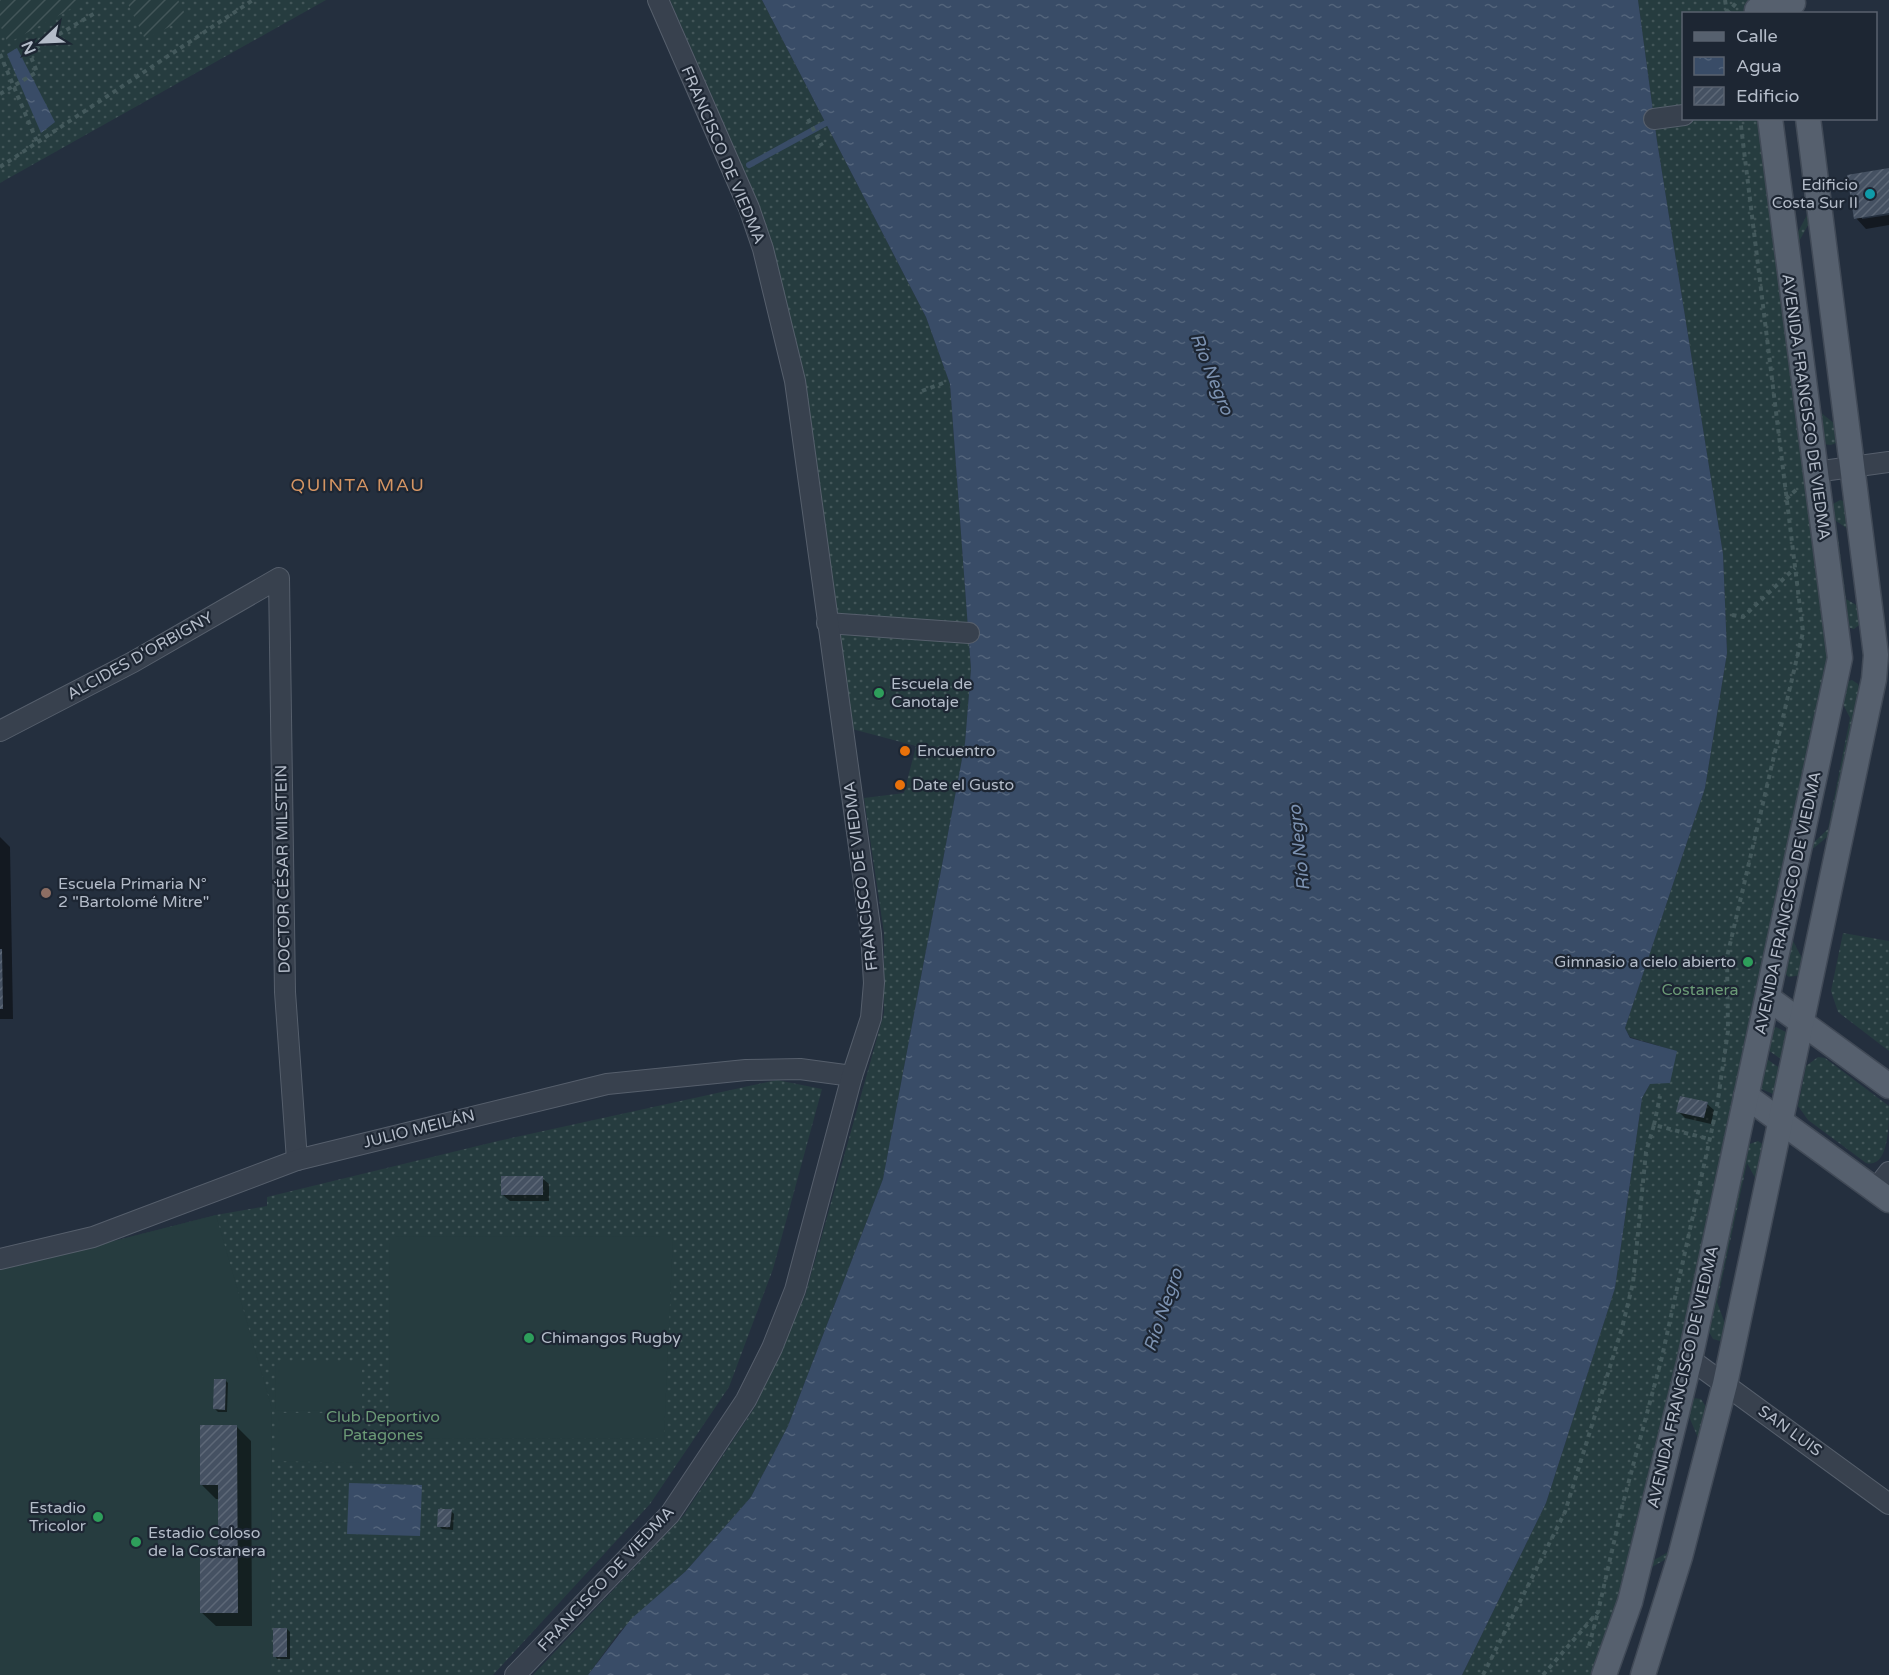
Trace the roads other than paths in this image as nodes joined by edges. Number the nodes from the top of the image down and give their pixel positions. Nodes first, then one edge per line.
1 (658, 0) edge
2 (1793, 5) edge
3 (1752, 6) edge
4 (1682, 115) edge
5 (1654, 119) dead end
6 (1770, 120) edge
7 (1808, 120) edge
8 (1889, 462) edge
9 (1854, 467) junction
10 (1815, 472) junction
11 (279, 578) joint
12 (827, 622) junction
13 (969, 633) dead end
14 (1876, 655) junction
15 (1840, 658) junction
16 (0, 731) edge
17 (1767, 998) junction
18 (1802, 1023) junction
19 (852, 1077) junction
20 (1889, 1086) edge
21 (1746, 1096) junction
22 (1781, 1121) junction
23 (297, 1160) junction
24 (1884, 1187) edge
25 (0, 1260) edge
26 (1690, 1359) junction
27 (1725, 1384) junction
28 (1889, 1504) edge
29 (515, 1675) edge
30 (1604, 1675) edge
31 (1643, 1675) edge

1 - 12 street, FRANCISCO DE VIEDMA
2 - 3 main road
4 - 5 street
6 - 10 main road, AVENIDA FRANCISCO DE VIEDMA
7 - 9 main road
8 - 9 street
9 - 10 street
9 - 14 main road
10 - 15 main road, AVENIDA FRANCISCO DE VIEDMA
11 - 16 street, ALCIDES D'ORBIGNY
11 - 23 street, DOCTOR CÉSAR MILSTEIN
12 - 13 street
12 - 19 street, FRANCISCO DE VIEDMA
14 - 15 main road
14 - 18 main road
15 - 17 main road, AVENIDA FRANCISCO DE VIEDMA
17 - 18 main road
17 - 21 main road, AVENIDA FRANCISCO DE VIEDMA
18 - 20 main road
18 - 22 main road
19 - 23 street, JULIO MEILÁN
19 - 29 street, FRANCISCO DE VIEDMA
21 - 22 main road
21 - 26 main road, AVENIDA FRANCISCO DE VIEDMA
22 - 24 main road
22 - 27 main road
23 - 25 street, JULIO MEILÁN
26 - 27 street, SAN LUIS
26 - 30 main road, AVENIDA FRANCISCO DE VIEDMA
27 - 28 street, SAN LUIS
27 - 31 main road

